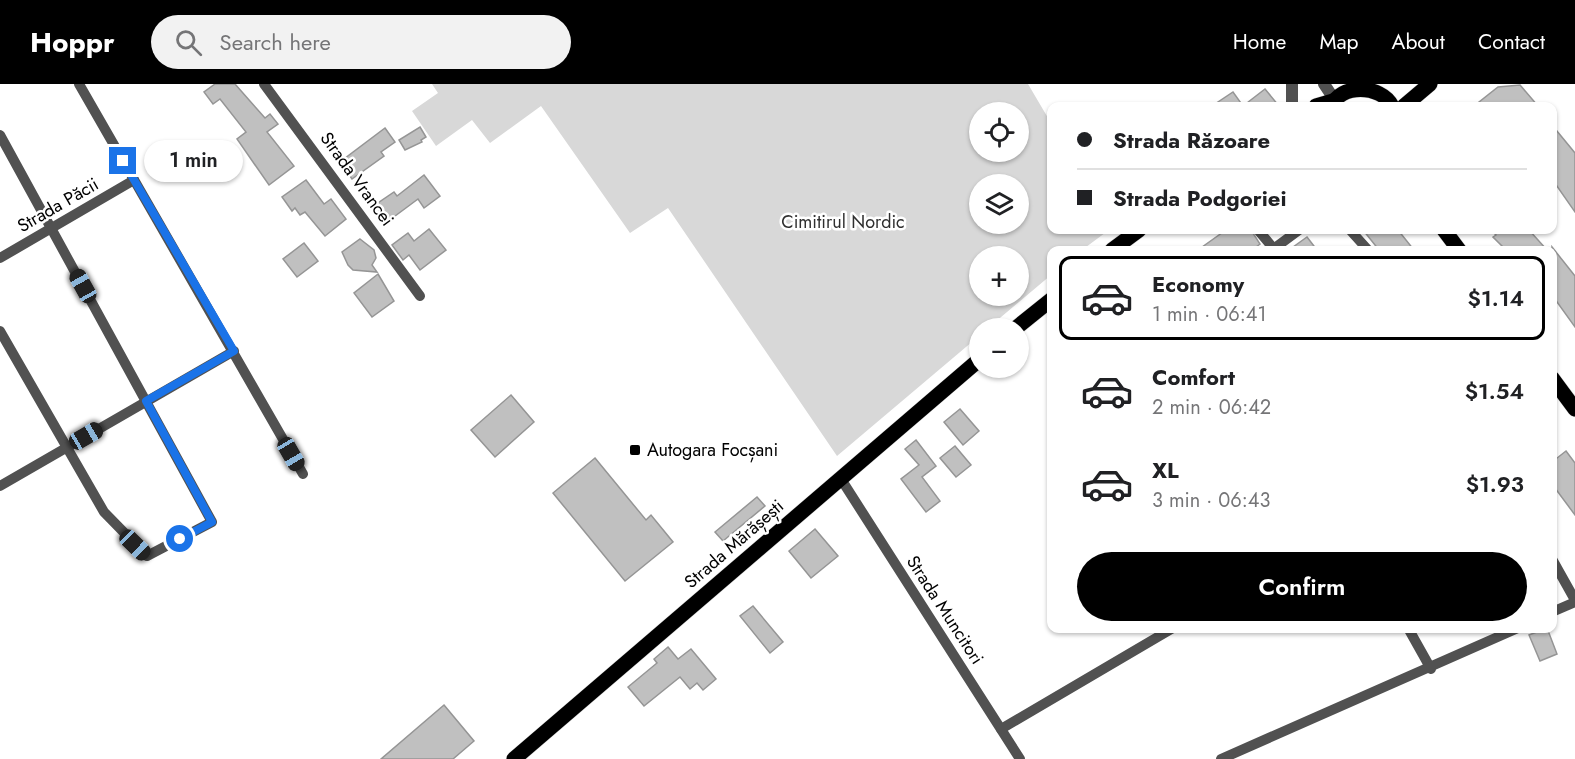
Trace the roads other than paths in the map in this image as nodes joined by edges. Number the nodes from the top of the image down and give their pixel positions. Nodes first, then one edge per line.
1 (79, 84) edge
2 (264, 84) edge
3 (1293, 84) edge
4 (1324, 84) edge
5 (1359, 84) edge
6 (1430, 84) edge
7 (1292, 102) edge
8 (1333, 102) edge
9 (1389, 102) edge
10 (1409, 102) edge
11 (0, 135) edge
12 (134, 180) junction
13 (51, 228) junction
14 (1134, 234) edge
15 (1294, 234) edge
16 (1354, 234) edge
17 (1117, 246) edge
18 (1278, 246) edge
19 (1364, 246) edge
20 (0, 258) edge
21 (420, 296) dead end
22 (1047, 303) edge
23 (1028, 318) edge
24 (0, 331) edge
25 (234, 351) junction
26 (969, 368) edge
27 (1557, 385) edge
28 (146, 401) junction
29 (1575, 409) edge
30 (66, 448) junction
31 (303, 474) dead end
32 (841, 479) junction
33 (0, 486) edge
34 (1557, 569) edge
35 (1575, 601) edge
36 (1557, 610) edge
37 (1164, 633) edge
38 (1410, 633) edge
39 (1507, 633) edge
40 (1431, 669) junction
41 (1000, 729) junction
42 (514, 759) edge
43 (1020, 759) edge
44 (1221, 759) edge

1 - 12 street
2 - 21 street, Strada Vrancei
3 - 7 street
4 - 8 street
5 - 8 main road
5 - 9 main road
6 - 10 main road
11 - 13 street
12 - 13 street, Strada Păcii
12 - 25 street
13 - 20 street, Strada Păcii
13 - 28 street
14 - 17 main road
15 - 18 street
16 - 19 street
22 - 23 main road
24 - 30 street
25 - 28 street
25 - 31 street
26 - 32 main road, Strada Mărășești
27 - 29 main road
28 - 30 street
28 - 30 street
30 - 33 street
32 - 41 street, Strada Muncitori
32 - 42 main road, Strada Mărășești
34 - 35 street
35 - 36 street
37 - 41 street
38 - 40 street
39 - 40 street
40 - 44 street
41 - 43 street, Strada Muncitori

